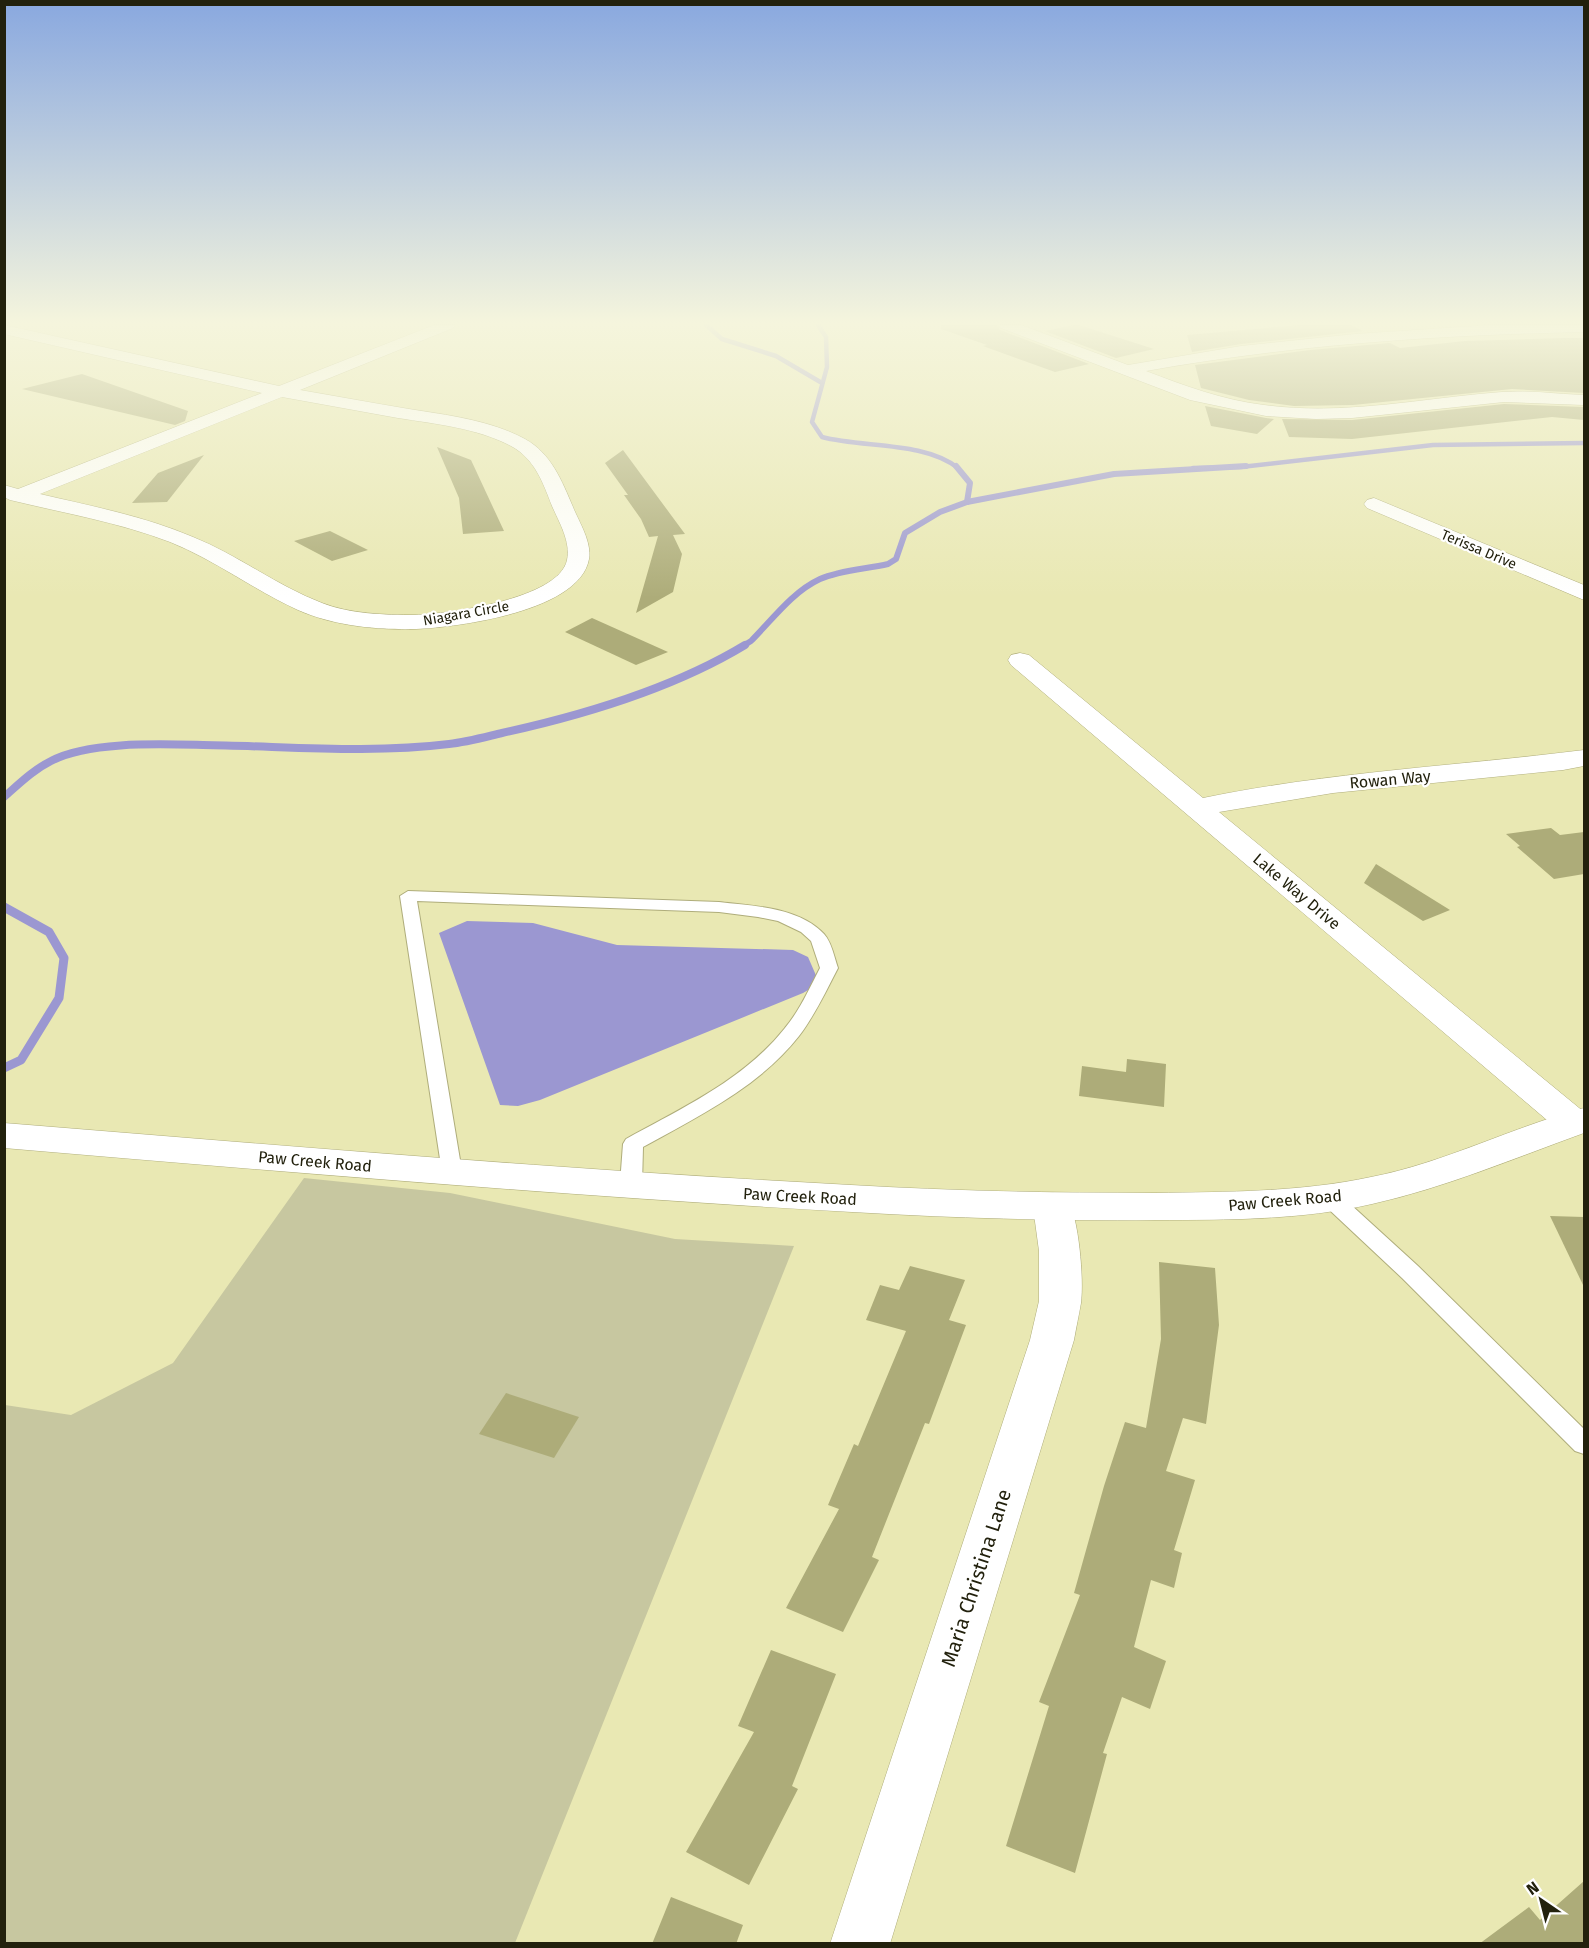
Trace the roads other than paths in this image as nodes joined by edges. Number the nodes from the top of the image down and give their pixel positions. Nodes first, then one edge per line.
1 (220, 416) edge
2 (418, 416) edge
3 (10, 495) edge
4 (1374, 504) dead end
5 (1584, 593) edge
6 (1020, 660) dead end
7 (1584, 758) edge
8 (1197, 808) junction
9 (1579, 1122) edge
10 (4, 1135) edge
11 (452, 1172) junction
12 (631, 1184) junction
13 (1330, 1198) junction
14 (1053, 1207) junction
15 (1584, 1444) edge
16 (860, 1944) edge

1 - 3 street
2 - 3 street, Niagara Circle
4 - 5 street, Terissa Drive
6 - 8 street, Lake Way Drive
7 - 8 street, Rowan Way
8 - 9 street, Lake Way Drive
9 - 13 street, Paw Creek Road
10 - 11 street, Paw Creek Road
11 - 12 street, Paw Creek Road
11 - 12 lane
12 - 14 street, Paw Creek Road
13 - 14 street, Paw Creek Road
13 - 15 lane
14 - 16 street, Maria Christina Lane

